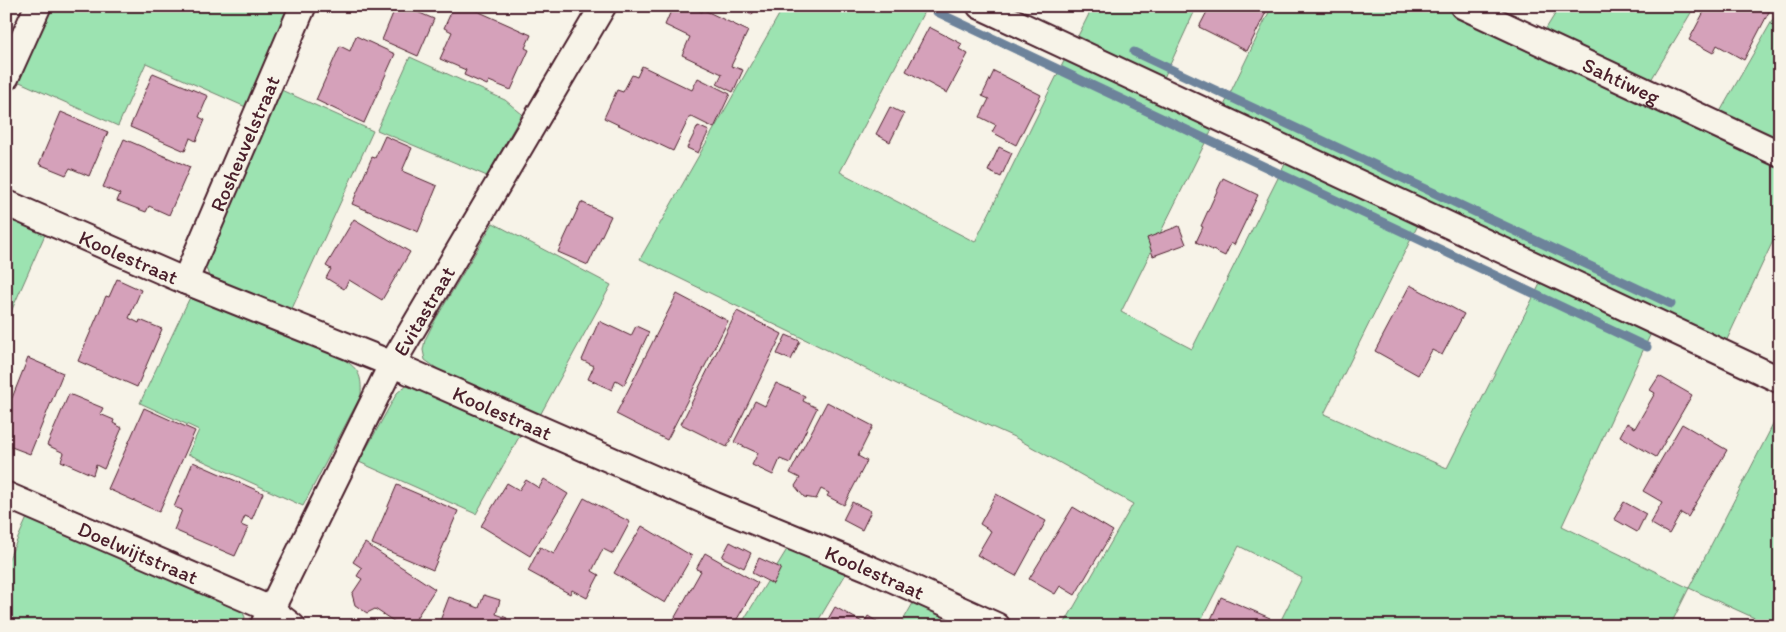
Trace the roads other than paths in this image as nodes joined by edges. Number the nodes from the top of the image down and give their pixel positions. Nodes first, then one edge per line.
1 (38, 6) edge
2 (303, 6) edge
3 (603, 6) edge
4 (980, 6) edge
5 (1462, 6) edge
6 (6, 77) edge
7 (1780, 154) edge
8 (6, 203) edge
9 (184, 281) junction
10 (392, 364) junction
11 (1780, 380) edge
12 (6, 495) edge
13 (266, 617) edge
14 (292, 626) edge
15 (997, 626) edge

1 - 6 street
2 - 9 street, Rosheuvelstraat
3 - 10 street, Evitastraat
4 - 11 street
5 - 7 street, Sahtiweg
8 - 9 street, Koolestraat
9 - 10 street, Koolestraat
10 - 13 street, Evitastraat
10 - 15 street, Koolestraat
12 - 13 street, Doelwijtstraat
13 - 14 street, Doelwijtstraat

